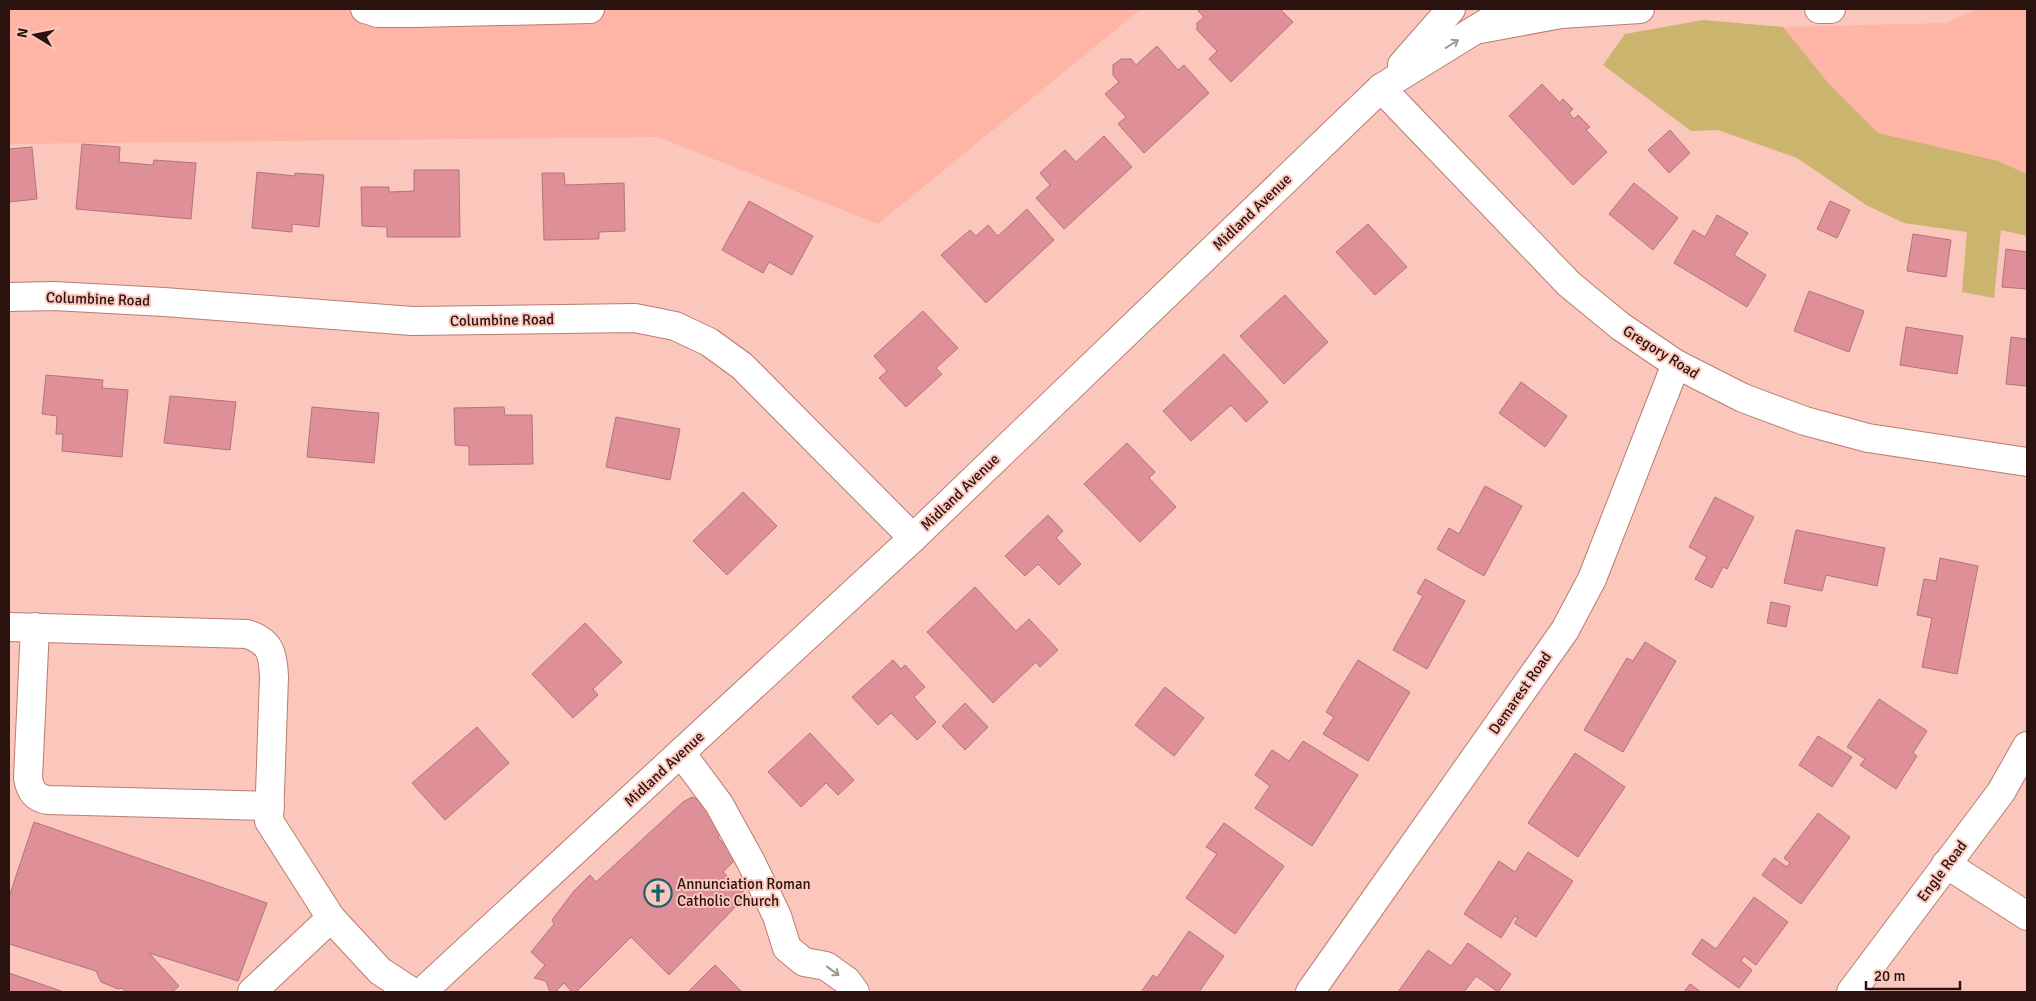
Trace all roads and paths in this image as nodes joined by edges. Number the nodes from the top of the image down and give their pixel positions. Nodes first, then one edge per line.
1 (365, 9) edge
2 (590, 9) edge
3 (1451, 9) edge
4 (1509, 9) edge
5 (1640, 9) edge
6 (1819, 9) edge
7 (1831, 9) edge
8 (415, 11) edge
9 (1475, 30) junction
10 (1381, 88) junction
11 (9, 297) edge
12 (1676, 364) junction
13 (2027, 462) edge
14 (913, 538) junction
15 (9, 627) edge
16 (35, 627) junction
17 (2027, 746) edge
18 (681, 753) junction
19 (270, 806) junction
20 (1946, 864) junction
21 (2027, 916) edge
22 (331, 918) junction
23 (252, 992) edge
24 (412, 992) edge
25 (422, 992) edge
26 (856, 992) edge
27 (1310, 992) edge
28 (1851, 992) edge

1 - 8 main road
2 - 8 main road
3 - 10 main road
4 - 9 main road, Midland Avenue
5 - 9 main road
6 - 7 main road
10 -> 9 main road, Midland Avenue
10 - 12 main road, Gregory Road
10 - 14 main road, Midland Avenue
11 - 14 main road, Columbine Road
12 - 13 main road, Gregory Road
12 - 27 main road, Demarest Road
14 - 18 main road, Midland Avenue
15 - 16 main road
16 - 19 main road
16 - 19 main road
17 - 20 main road, Engle Road
18 - 25 main road, Midland Avenue
18 -> 26 main road
19 - 22 main road
20 - 21 main road
20 - 28 main road, Engle Road
22 - 23 main road
22 - 24 main road

